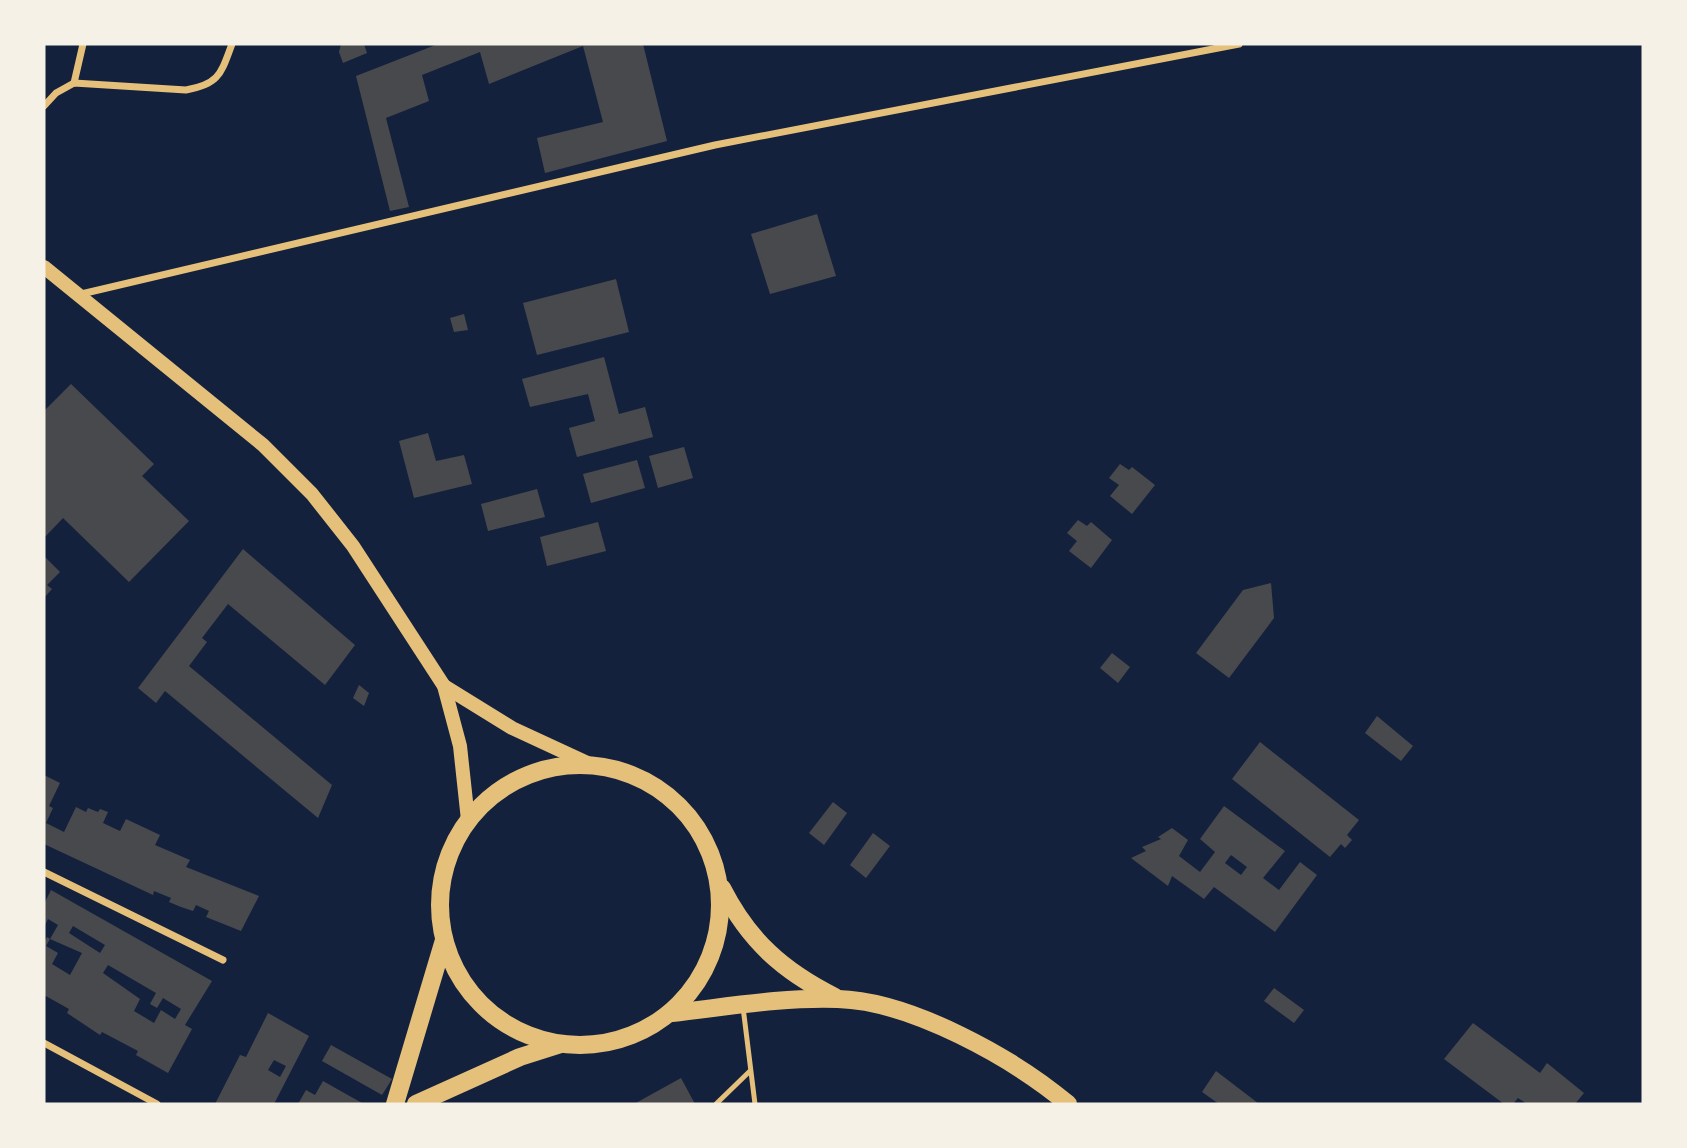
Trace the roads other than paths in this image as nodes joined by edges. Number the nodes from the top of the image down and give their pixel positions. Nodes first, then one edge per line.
1 (83, 44) edge
2 (232, 44) edge
3 (1239, 44) edge
4 (74, 82) junction
5 (44, 106) edge
6 (44, 267) edge
7 (76, 295) junction
8 (444, 686) junction
9 (592, 765) junction
10 (468, 820) junction
11 (44, 872) edge
12 (718, 880) junction
13 (444, 940) junction
14 (223, 960) dead end
15 (838, 999) junction
16 (743, 1006) junction
17 (672, 1013) junction
18 (44, 1044) edge
19 (561, 1044) junction
20 (750, 1071) junction
21 (158, 1104) edge
22 (395, 1104) edge
23 (416, 1104) edge
24 (716, 1104) edge
25 (755, 1104) edge
26 (1068, 1104) edge

1 - 4 street
2 - 4 street
3 - 7 street
4 - 5 street
6 - 7 main road
7 - 8 main road
8 - 9 main road
8 - 10 main road
9 - 10 main road
9 - 12 main road
10 - 13 main road
11 - 14 street
12 - 15 main road
12 - 17 main road
13 - 19 main road
13 - 22 main road
15 - 16 main road
15 - 26 main road
16 - 17 main road
16 - 20 lane
17 - 19 main road
18 - 21 street
19 - 23 main road
20 - 24 lane
20 - 25 lane

